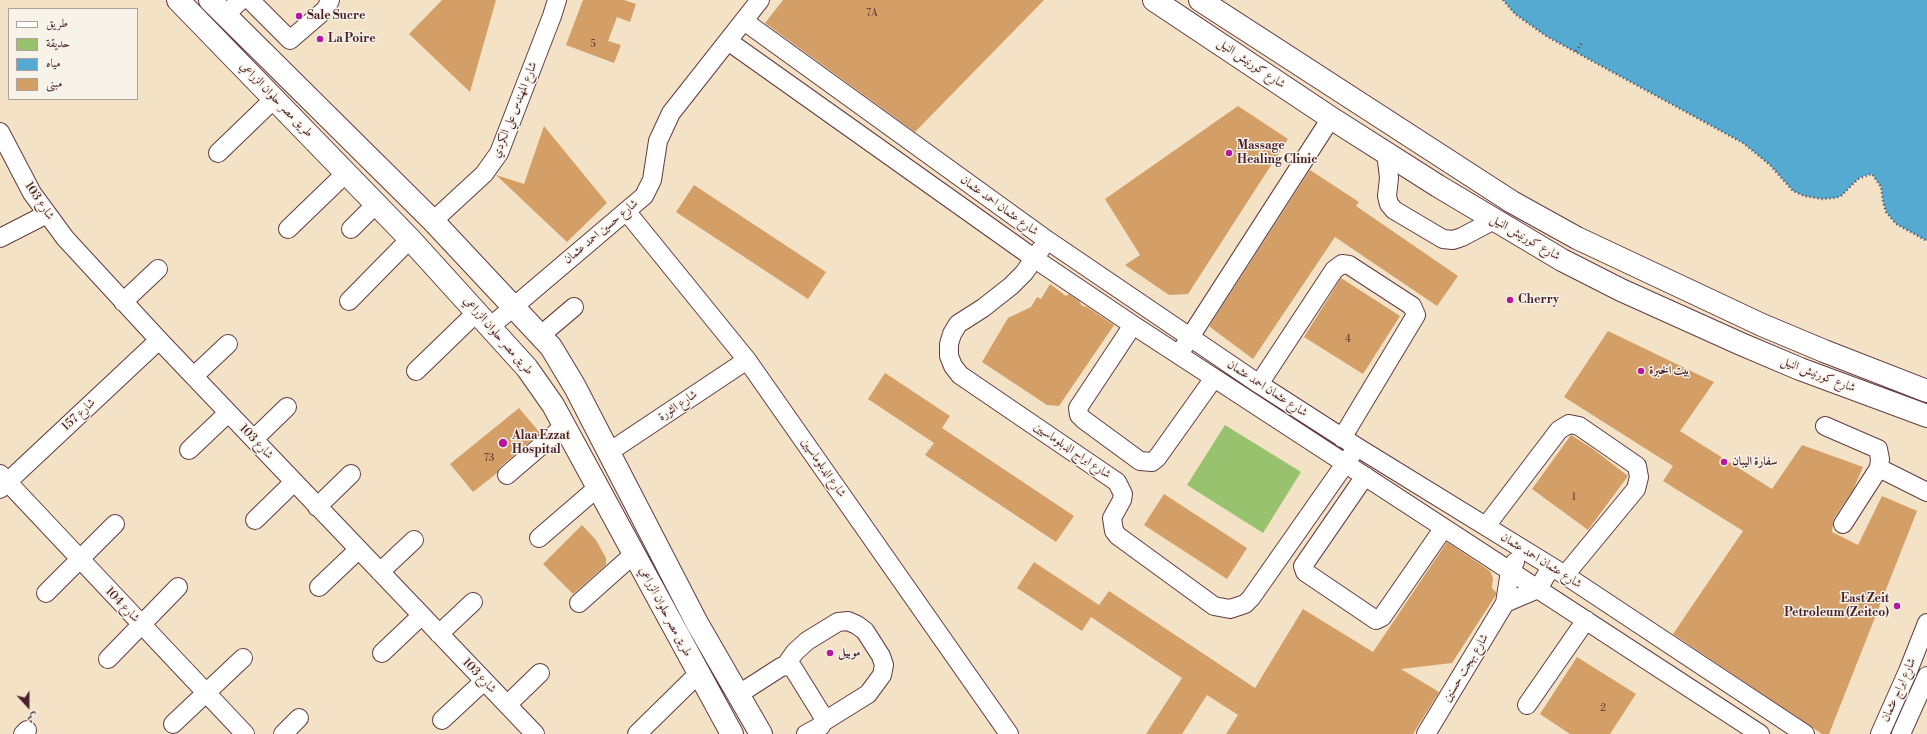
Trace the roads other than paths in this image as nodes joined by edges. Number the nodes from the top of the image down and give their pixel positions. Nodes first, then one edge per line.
1 (178, 0) edge
2 (241, 0) edge
3 (250, 0) edge
4 (330, 0) edge
5 (557, 0) edge
6 (760, 0) edge
7 (1154, 0) edge
8 (1200, 0) edge
9 (217, 8) edge
10 (744, 21) junction
11 (728, 41) junction
12 (275, 98) junction
13 (1331, 118) junction
14 (0, 132) edge
15 (901, 135) junction
16 (1386, 152) junction
17 (218, 153) dead end
18 (886, 154) junction
19 (346, 173) junction
20 (376, 204) junction
21 (626, 212) junction
22 (47, 214) junction
23 (1494, 220) junction
24 (433, 221) junction
25 (288, 229) dead end
26 (351, 229) dead end
27 (0, 238) edge
28 (410, 239) junction
29 (1048, 240) junction
30 (1035, 259) junction
31 (158, 269) dead end
32 (349, 301) dead end
33 (123, 302) junction
34 (514, 306) junction
35 (574, 306) dead end
36 (484, 319) junction
37 (1133, 325) junction
38 (541, 335) junction
39 (1190, 337) junction
40 (159, 340) junction
41 (228, 344) dead end
42 (1179, 355) junction
43 (747, 360) junction
44 (416, 371) dead end
45 (194, 376) junction
46 (1214, 378) junction
47 (1259, 384) junction
48 (1927, 391) edge
49 (287, 407) dead end
50 (228, 413) junction
51 (1927, 416) edge
52 (564, 426) junction
53 (1825, 426) dead end
54 (254, 439) junction
55 (1349, 442) junction
56 (189, 450) dead end
57 (609, 452) junction
58 (1346, 463) junction
59 (1878, 468) junction
60 (351, 474) dead end
61 (507, 475) dead end
62 (1365, 476) junction
63 (2, 482) edge
64 (294, 482) junction
65 (597, 488) junction
66 (1927, 492) edge
67 (318, 507) junction
68 (255, 520) dead end
69 (115, 524) dead end
70 (1843, 524) dead end
71 (1486, 526) junction
72 (1444, 529) junction
73 (539, 538) dead end
74 (414, 540) dead end
75 (1523, 549) junction
76 (358, 550) junction
77 (634, 554) junction
78 (80, 561) junction
79 (1510, 571) junction
80 (1558, 571) junction
81 (380, 572) junction
82 (178, 587) dead end
83 (319, 587) dead end
84 (1538, 589) junction
85 (46, 593) dead end
86 (473, 602) dead end
87 (579, 603) dead end
88 (1505, 603) junction
89 (421, 616) junction
90 (1586, 620) junction
91 (1927, 623) edge
92 (141, 625) junction
93 (439, 634) junction
94 (1923, 645) edge
95 (382, 653) dead end
96 (243, 658) dead end
97 (108, 659) dead end
98 (785, 666) junction
99 (540, 673) dead end
100 (698, 674) junction
101 (1927, 676) edge
102 (484, 681) junction
103 (206, 694) junction
104 (739, 694) junction
105 (507, 705) junction
106 (1527, 705) dead end
107 (299, 718) dead end
108 (442, 720) dead end
109 (823, 722) junction
110 (173, 724) dead end
111 (245, 734) edge
112 (283, 734) edge
113 (535, 734) edge
114 (637, 734) edge
115 (732, 734) edge
116 (761, 734) edge
117 (806, 734) edge
118 (1009, 734) edge
119 (1426, 734) edge
120 (1760, 734) edge
121 (1805, 734) edge
122 (1880, 734) edge
123 (1901, 734) edge

1 - 12 main road, طريق مصر حلوان الزراعي
2 - 9 street
3 - 4 street
5 - 24 street, شارع المهندس علي الكردي
6 - 10 street, شارع حسين احمد عثمان
7 - 13 main road, شارع كورنيش النيل
8 - 48 main road, شارع كورنيش النيل
9 - 24 main road, طريق مصر حلوان الزراعي
10 - 11 street, شارع حسين احمد عثمان
10 - 15 street, شارع عثمان احمد عثمان
11 - 18 street, شارع عثمان احمد عثمان
11 - 21 street, شارع حسين احمد عثمان
12 - 17 street
12 - 19 main road, طريق مصر حلوان الزراعي
13 - 16 main road, شارع كورنيش النيل
13 - 39 street
14 - 22 street, شارع 103
15 - 18 street
15 - 29 street, شارع عثمان احمد عثمان
16 - 23 main road, شارع كورنيش النيل
16 - 23 street
18 - 30 street, شارع عثمان احمد عثمان
19 - 20 main road, طريق مصر حلوان الزراعي
19 - 25 street
20 - 26 street
20 - 28 main road, طريق مصر حلوان الزراعي
21 - 34 street, شارع حسين احمد عثمان
21 - 43 street, شارع الدبلوماسيين
22 - 27 street
22 - 33 street, شارع 103
23 - 51 main road, شارع كورنيش النيل
24 - 34 main road, طريق مصر حلوان الزراعي
28 - 32 street
28 - 36 main road, طريق مصر حلوان الزراعي
29 - 30 street, شارع ابراج الدبلوماسيين
29 - 39 street, شارع عثمان احمد عثمان
30 - 37 street, شارع عثمان احمد عثمان
30 - 58 street, شارع ابراج الدبلوماسيين
31 - 33 street
33 - 40 street, شارع 103
34 - 36 street, شارع حسين احمد عثمان
34 - 38 main road, طريق مصر حلوان الزراعي
35 - 38 street
36 - 44 street, شارع حسين احمد عثمان
36 - 52 main road, طريق مصر حلوان الزراعي
37 - 42 street, شارع عثمان احمد عثمان
37 - 46 street
38 - 57 main road, طريق مصر حلوان الزراعي
39 - 42 street
39 - 47 street, شارع عثمان احمد عثمان
40 - 45 street, شارع 103
40 - 63 street, شارع 157
41 - 45 street
42 - 46 street, شارع عثمان احمد عثمان
43 - 57 street, شارع الثورة
43 - 118 street, شارع الدبلوماسيين
45 - 50 street, شارع 103
46 - 58 street, شارع عثمان احمد عثمان
47 - 55 street, شارع عثمان احمد عثمان
47 - 55 street, شارع ابراج الدبلوماسيين
49 - 54 street
50 - 54 street, شارع 103
50 - 56 street
52 - 61 street
52 - 65 main road, طريق مصر حلوان الزراعي
53 - 59 street
54 - 64 street, شارع 103
55 - 58 street, شارع ابراج الدبلوماسيين
55 - 71 street, شارع عثمان احمد عثمان
57 - 104 main road, طريق مصر حلوان الزراعي
58 - 62 street, شارع عثمان احمد عثمان
59 - 66 street
59 - 70 street
60 - 67 street
62 - 72 street, شارع عثمان احمد عثمان
62 - 72 street
63 - 78 street, شارع 104
64 - 67 street, شارع 103
64 - 68 street
65 - 73 street
65 - 77 main road, طريق مصر حلوان الزراعي
67 - 76 street, شارع 103
69 - 78 street
71 - 75 street, شارع عثمان احمد عثمان
71 - 80 street
72 - 79 street, شارع عثمان احمد عثمان
74 - 81 street
75 - 79 street
75 - 80 street, شارع عثمان احمد عثمان
76 - 81 street, شارع 103
76 - 83 street
77 - 87 street
77 - 100 main road, طريق مصر حلوان الزراعي
78 - 85 street
78 - 92 street, شارع 104
79 - 84 street, شارع عثمان احمد عثمان
79 - 88 street, شارع بهجت حسنين
80 - 84 street
80 - 121 street, شارع عثمان احمد عثمان
81 - 89 street, شارع 103
82 - 92 street
84 - 88 street
84 - 90 street, شارع عثمان احمد عثمان
86 - 93 street
88 - 119 street, شارع بهجت حسنين
89 - 93 street, شارع 103
89 - 95 street
90 - 106 street
90 - 120 street, شارع عثمان احمد عثمان
91 - 94 street, شارع ابراج عثمان
92 - 97 street
92 - 103 street, شارع 104
93 - 102 street, شارع 103
94 - 122 street, شارع ابراج عثمان
96 - 103 street
98 - 104 street
98 - 109 street
98 - 109 street
99 - 105 street
100 - 114 street
100 - 115 main road, طريق مصر حلوان الزراعي
101 - 123 street, شارع ابراج عثمان
102 - 105 street, شارع 103
102 - 108 street
103 - 110 street
103 - 111 street, شارع 104
104 - 116 main road, طريق مصر حلوان الزراعي
105 - 113 street, شارع 103
107 - 112 street
109 - 117 street

